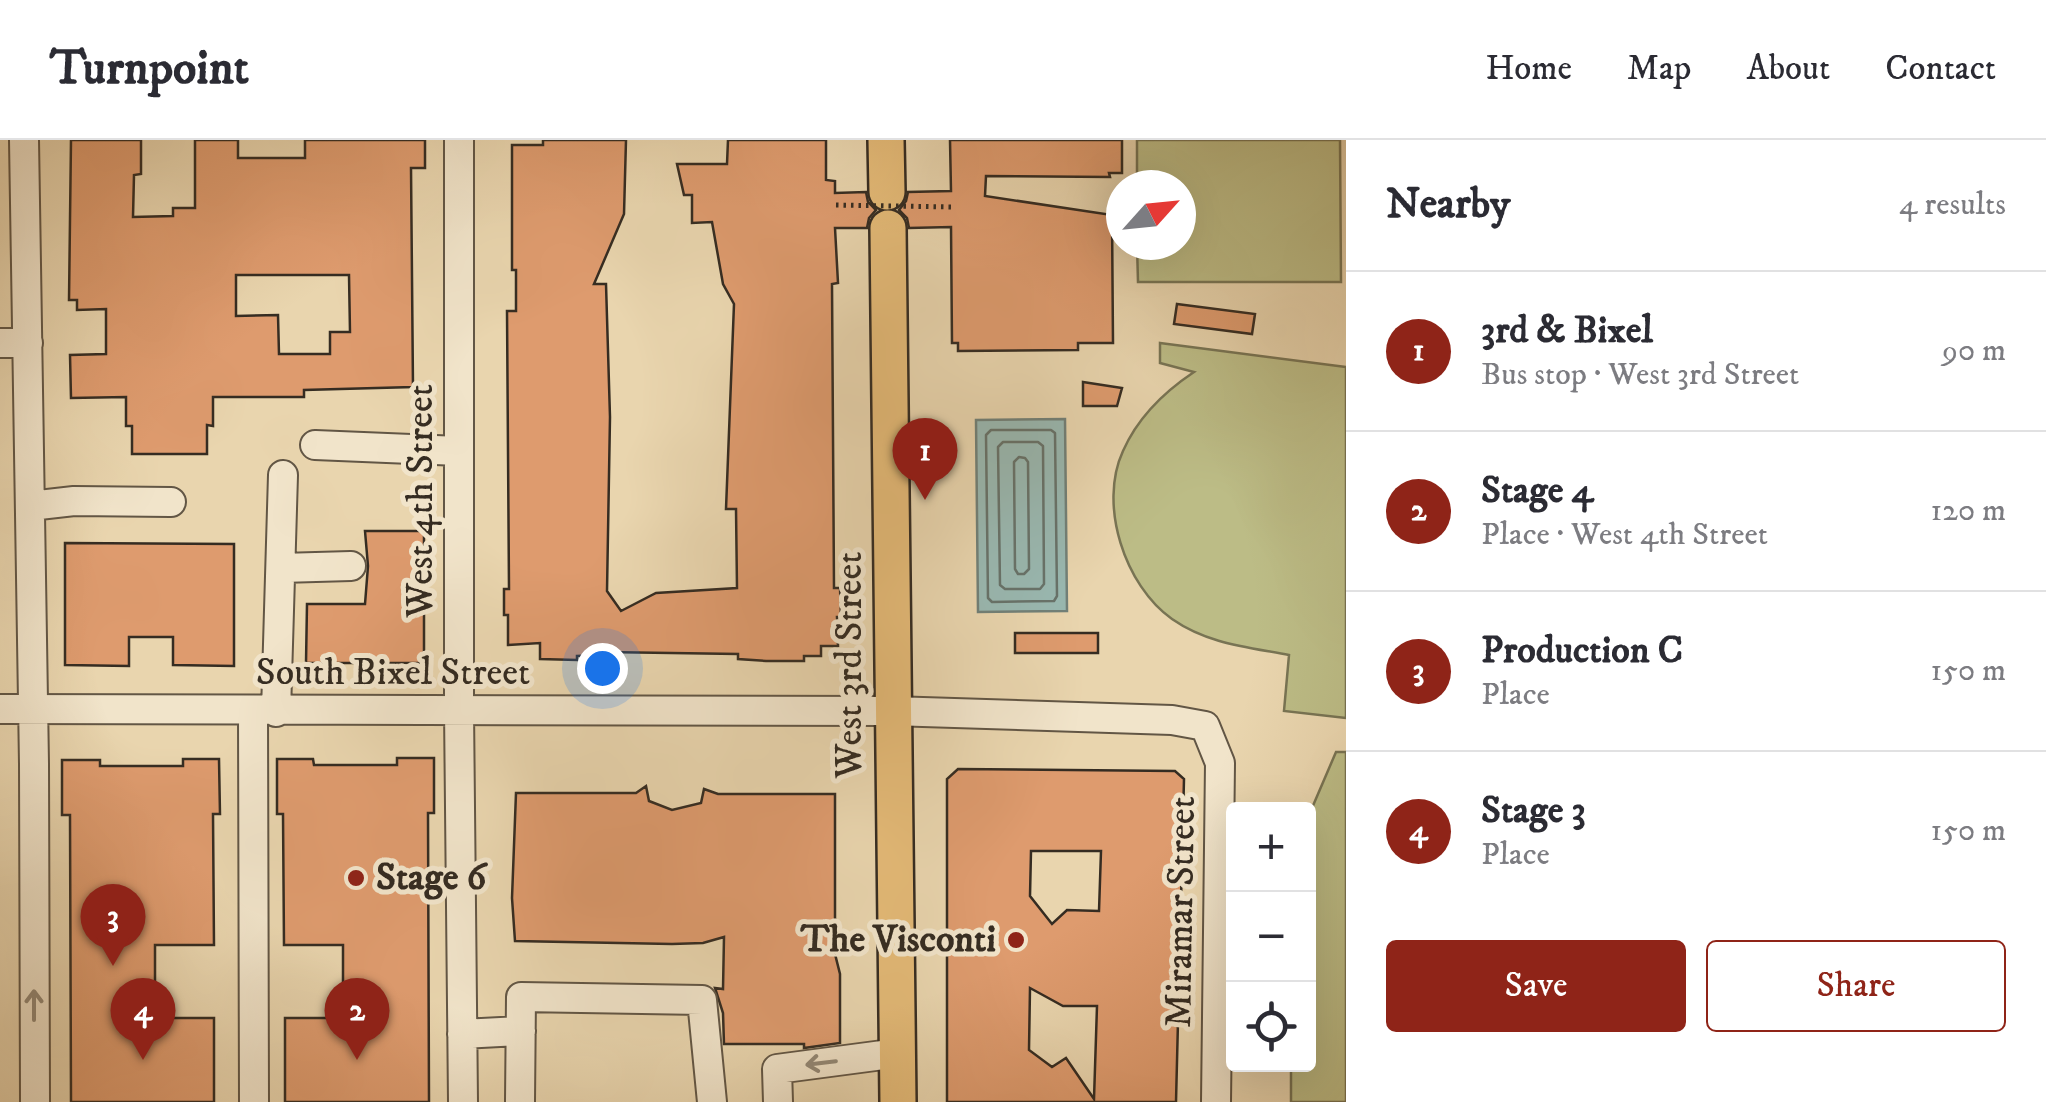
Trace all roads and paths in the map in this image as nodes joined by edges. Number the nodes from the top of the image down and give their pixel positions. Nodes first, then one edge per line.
1 (24, 140) edge
2 (459, 140) edge
3 (886, 140) edge
4 (887, 192) dead end
5 (836, 206) dead end
6 (954, 207) dead end
7 (888, 228) dead end
8 (14, 342) edge
9 (315, 446) dead end
10 (459, 451) junction
11 (283, 475) dead end
12 (171, 502) dead end
13 (30, 506) junction
14 (351, 566) dead end
15 (281, 568) junction
16 (458, 709) junction
17 (0, 710) edge
18 (33, 710) junction
19 (265, 711) junction
20 (891, 712) junction
21 (1205, 726) joint
22 (520, 1031) junction
23 (462, 1034) junction
24 (898, 1053) junction
25 (35, 1102) edge
26 (254, 1102) edge
27 (463, 1102) edge
28 (520, 1102) edge
29 (712, 1102) edge
30 (778, 1102) edge
31 (898, 1102) edge
32 (1216, 1102) edge

1 - 8 street
2 - 10 street, West 4th Street
3 - 4 main road
5 - 6 path, bridge
7 - 20 main road, West 3rd Street
8 - 13 street
9 - 10 street
10 - 16 street, West 4th Street
11 - 15 street
12 - 13 street
13 - 18 street
14 - 15 street
15 - 19 street
16 - 19 street, South Bixel Street
16 - 20 street, South Bixel Street
16 - 23 street, West 4th Street
17 - 18 street, South Bixel Street
18 - 19 street, South Bixel Street
25 -> 18 street
19 - 26 street
20 - 21 street, South Bixel Street
20 - 24 main road, West 3rd Street
21 - 32 street, Miramar Street
22 - 23 street
22 - 28 street
22 - 29 street
23 - 27 street, West 4th Street
24 -> 30 street
24 - 31 main road, West 3rd Street

